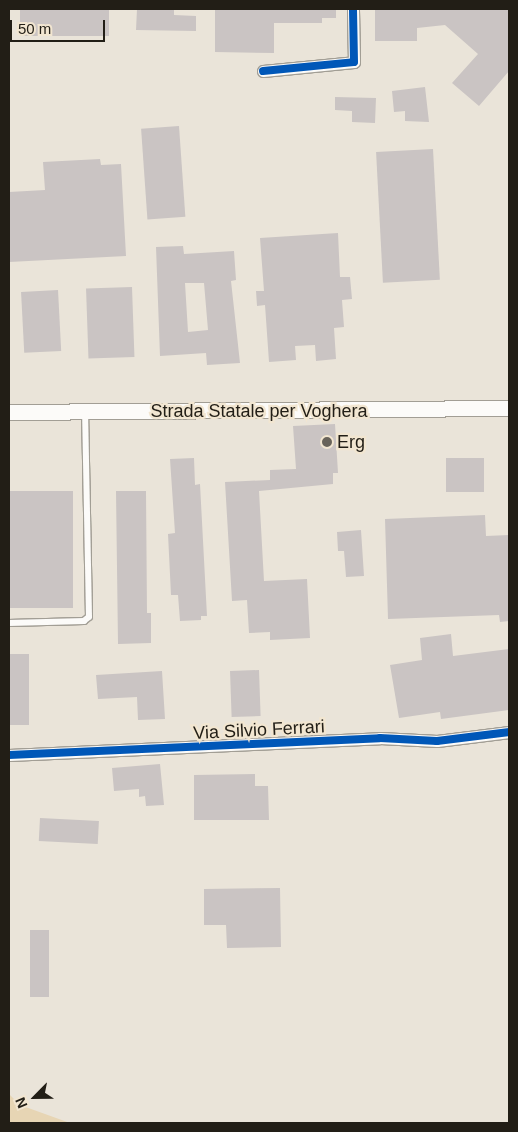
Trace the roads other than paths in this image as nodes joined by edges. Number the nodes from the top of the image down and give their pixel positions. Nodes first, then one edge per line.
1 (354, 9) edge
2 (263, 72) dead end
3 (509, 408) edge
4 (9, 412) edge
5 (85, 412) junction
6 (9, 623) edge
7 (509, 732) edge
8 (9, 754) edge

1 - 2 street
3 - 5 main road, Strada Statale per Voghera
4 - 5 main road, Strada Statale per Voghera
5 - 6 lane
7 - 8 street, Via Silvio Ferrari

